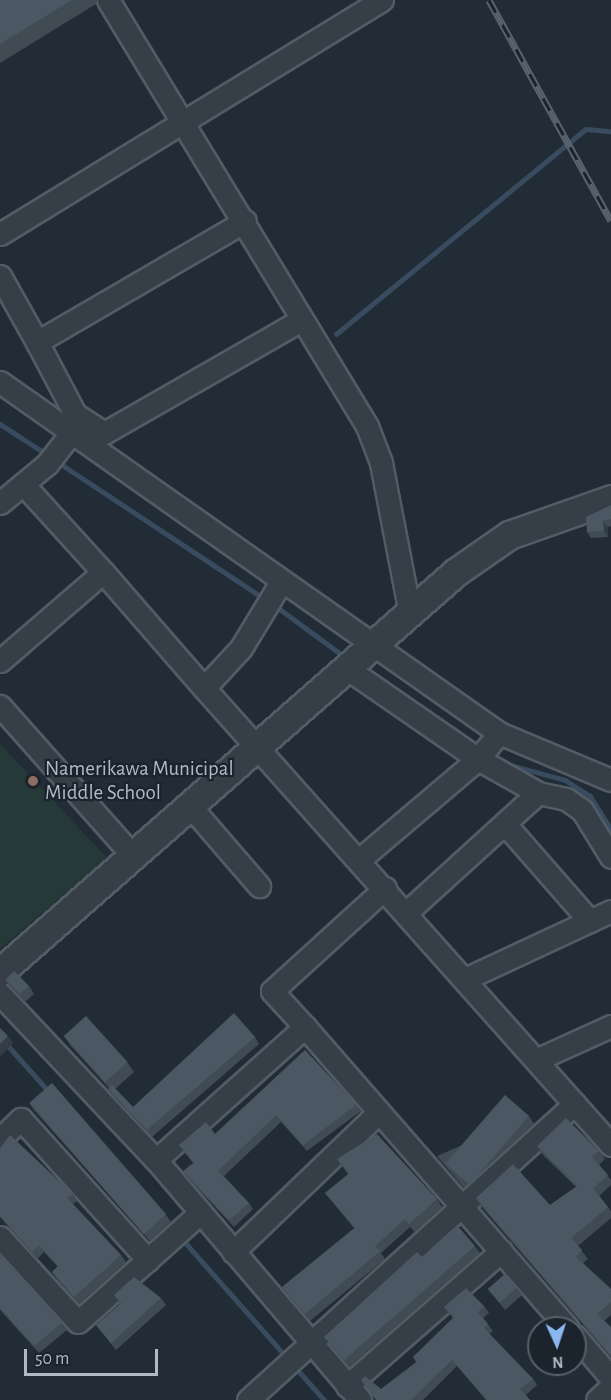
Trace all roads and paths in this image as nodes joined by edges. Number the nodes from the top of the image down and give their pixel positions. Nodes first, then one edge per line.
1 (108, 0) edge
2 (382, 0) edge
3 (183, 117) junction
4 (245, 221) junction
5 (0, 234) edge
6 (0, 276) edge
7 (301, 320) junction
8 (38, 342) junction
9 (0, 382) edge
10 (72, 432) junction
11 (23, 484) junction
12 (611, 499) edge
13 (0, 503) edge
14 (103, 572) junction
15 (281, 582) junction
16 (409, 609) junction
17 (369, 645) junction
18 (0, 661) edge
19 (345, 667) junction
20 (204, 688) junction
21 (0, 706) edge
22 (499, 733) junction
23 (260, 744) junction
24 (478, 759) junction
25 (611, 780) edge
26 (538, 793) junction
27 (190, 806) junction
28 (505, 824) junction
29 (134, 856) junction
30 (611, 857) edge
31 (360, 859) junction
32 (259, 885) dead end
33 (385, 888) junction
34 (611, 911) edge
35 (407, 912) junction
36 (590, 921) junction
37 (0, 972) edge
38 (465, 979) junction
39 (0, 994) edge
40 (611, 1026) edge
41 (305, 1027) junction
42 (536, 1060) junction
43 (574, 1104) junction
44 (379, 1112) junction
45 (604, 1125) edge
46 (0, 1139) edge
47 (611, 1145) edge
48 (156, 1160) junction
49 (463, 1207) junction
50 (200, 1214) junction
51 (0, 1237) edge
52 (501, 1251) junction
53 (233, 1252) junction
54 (148, 1260) junction
55 (558, 1316) edge
56 (309, 1343) junction
57 (587, 1350) edge
58 (611, 1378) edge
59 (611, 1387) edge
60 (353, 1393) edge
61 (248, 1400) edge
62 (597, 1400) edge

1 - 3 street
2 - 3 street
3 - 4 street
3 - 5 street
4 - 7 street
4 - 8 street
6 - 8 street
7 - 8 street
7 - 16 street
9 - 10 street
10 - 11 street
10 - 15 street
11 - 13 street
11 - 14 street
12 - 16 street
14 - 18 street
14 - 20 street
15 - 17 street
15 - 20 street
16 - 17 street
17 - 19 street
17 - 22 street
19 - 23 street
19 - 24 street
20 - 23 street
21 - 29 street
22 - 24 street
22 - 25 street
23 - 27 street
23 - 31 street
24 - 26 street
24 - 31 street
26 - 28 street
26 - 30 street
27 - 29 street
27 - 32 street
28 - 35 street
28 - 36 street
29 - 37 street
31 - 33 street
33 - 35 street
33 - 41 street
34 - 36 street
35 - 38 street
36 - 38 street
38 - 42 street
39 - 48 street
40 - 42 street
41 - 44 street
41 - 48 street
42 - 43 street
43 - 45 street
43 - 49 street
44 - 49 street
44 - 53 street
45 - 47 street
46 - 54 street
48 - 50 street
49 - 52 street
49 - 56 street
50 - 53 street
50 - 54 street
51 - 54 street
52 - 55 street
52 - 60 street
53 - 56 street
56 - 60 street
56 - 61 street
57 - 58 street
59 - 62 street

